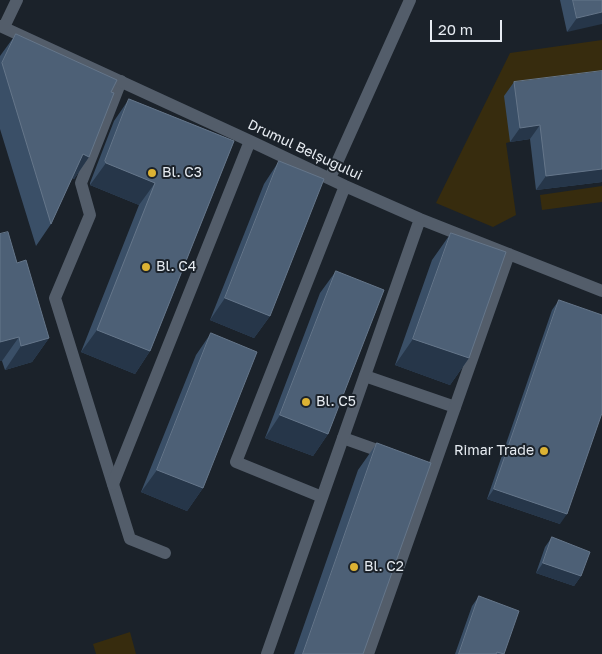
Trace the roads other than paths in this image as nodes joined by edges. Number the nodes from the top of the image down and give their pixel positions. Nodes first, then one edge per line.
1 (17, 0) edge
2 (410, 0) edge
3 (2, 27) edge
4 (122, 81) junction
5 (250, 141) junction
6 (330, 178) junction
7 (345, 186) junction
8 (420, 219) junction
9 (509, 254) junction
10 (602, 291) edge
11 (365, 376) junction
12 (455, 407) junction
13 (343, 438) junction
14 (397, 458) edge
15 (113, 484) junction
16 (322, 497) junction
17 (165, 553) dead end
18 (267, 654) edge
19 (368, 654) edge

1 - 3 street
2 - 6 street
3 - 4 street, Drumul Belșugului
4 - 5 street, Drumul Belșugului
4 - 15 street
5 - 6 street, Drumul Belșugului
5 - 15 street
6 - 7 street, Drumul Belșugului
7 - 8 street, Drumul Belșugului
7 - 16 street
8 - 9 street, Drumul Belșugului
8 - 11 street
9 - 10 street, Drumul Belșugului
9 - 12 street
11 - 12 street
11 - 13 street
12 - 19 street
13 - 14 street
13 - 16 street
15 - 17 street
16 - 18 street

